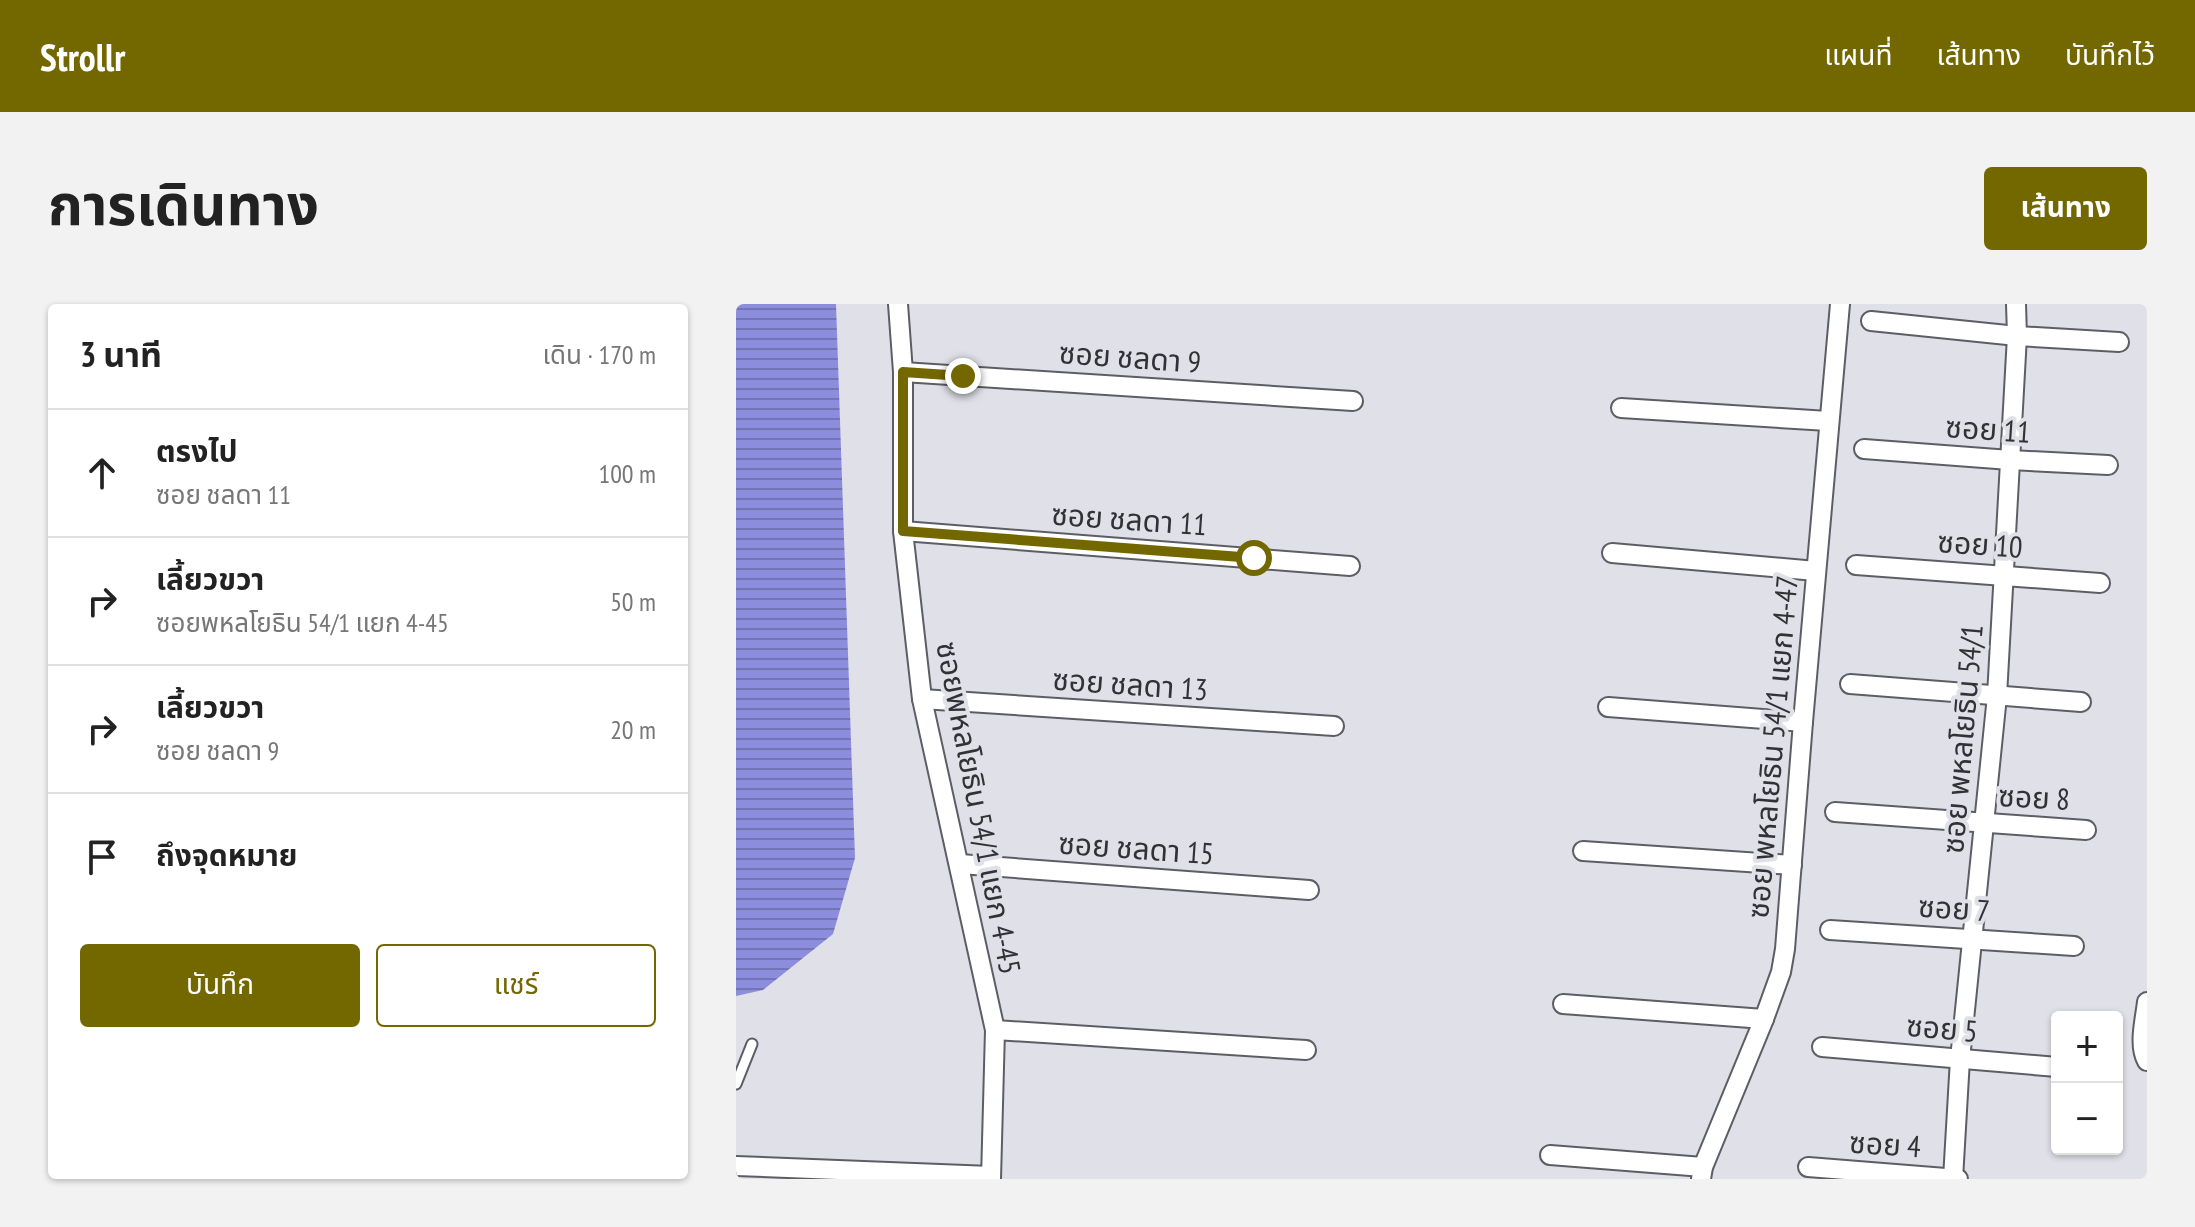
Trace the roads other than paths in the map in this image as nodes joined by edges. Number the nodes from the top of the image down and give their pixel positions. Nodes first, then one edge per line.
1 (898, 304) edge
2 (1840, 304) edge
3 (2016, 304) edge
4 (1871, 321) dead end
5 (2017, 336) junction
6 (2119, 342) dead end
7 (903, 372) junction
8 (1353, 401) dead end
9 (1621, 408) dead end
10 (1828, 421) junction
11 (1864, 449) dead end
12 (2010, 460) junction
13 (2108, 465) dead end
14 (903, 531) junction
15 (1612, 553) dead end
16 (1856, 565) dead end
17 (1350, 566) dead end
18 (1816, 571) junction
19 (2004, 574) junction
20 (2100, 583) dead end
21 (1850, 684) dead end
22 (1997, 696) junction
23 (922, 699) junction
24 (2081, 702) dead end
25 (1608, 707) dead end
26 (1803, 722) junction
27 (1334, 726) dead end
28 (1835, 812) dead end
29 (1985, 824) junction
30 (2086, 830) dead end
31 (1583, 851) dead end
32 (960, 864) junction
33 (1792, 865) junction
34 (1309, 890) dead end
35 (1830, 930) dead end
36 (1971, 938) junction
37 (2074, 946) dead end
38 (2147, 1002) edge
39 (1563, 1004) dead end
40 (1764, 1019) junction
41 (995, 1030) junction
42 (752, 1044) dead end
43 (1822, 1047) dead end
44 (1306, 1050) dead end
45 (1960, 1059) junction
46 (2147, 1061) edge
47 (2051, 1067) edge
48 (736, 1084) edge
49 (1550, 1155) dead end
50 (736, 1166) edge
51 (1808, 1167) dead end
52 (1702, 1173) edge
53 (991, 1178) edge
54 (1954, 1179) edge

1 - 7 street, ซอยพหลโยธิน 54/1 แยก 4-45
2 - 10 street, ซอย พหลโยธิน 54/1 แยก 4-47
3 - 5 street, ซอย พหลโยธิน 54/1
4 - 5 street
5 - 6 street
5 - 12 street, ซอย พหลโยธิน 54/1
7 - 8 street, ซอย ชลดา 9
7 - 14 street, ซอยพหลโยธิน 54/1 แยก 4-45
9 - 10 street
10 - 18 street, ซอย พหลโยธิน 54/1 แยก 4-47
11 - 12 street, ซอย 11
12 - 13 street, ซอย 11
12 - 19 street, ซอย พหลโยธิน 54/1
14 - 17 street, ซอย ชลดา 11
14 - 23 street, ซอยพหลโยธิน 54/1 แยก 4-45
15 - 18 street
16 - 19 street, ซอย 10
18 - 26 street, ซอย พหลโยธิน 54/1 แยก 4-47
19 - 20 street, ซอย 10
19 - 22 street, ซอย พหลโยธิน 54/1
21 - 22 street
22 - 24 street
22 - 29 street, ซอย พหลโยธิน 54/1
23 - 27 street, ซอย ชลดา 13
23 - 32 street, ซอยพหลโยธิน 54/1 แยก 4-45
25 - 26 street
26 - 33 street, ซอย พหลโยธิน 54/1 แยก 4-47
28 - 29 street, ซอย 8
29 - 30 street, ซอย 8
29 - 36 street, ซอย พหลโยธิน 54/1
31 - 33 street
32 - 34 street, ซอย ชลดา 15
32 - 41 street, ซอยพหลโยธิน 54/1 แยก 4-45
33 - 40 street, ซอย พหลโยธิน 54/1 แยก 4-47
35 - 36 street, ซอย 7
36 - 37 street, ซอย 7
36 - 45 street, ซอย พหลโยธิน 54/1
38 - 46 street
39 - 40 street
40 - 52 street, ซอย พหลโยธิน 54/1 แยก 4-47
41 - 44 street
41 - 53 street, ซอยพหลโยธิน 54/1 แยก 4-45
42 - 48 lane
43 - 45 street, ซอย 5
45 - 47 street, ซอย 5
45 - 54 street, ซอย พหลโยธิน 54/1
49 - 52 street
50 - 53 street
51 - 54 street, ซอย 4

